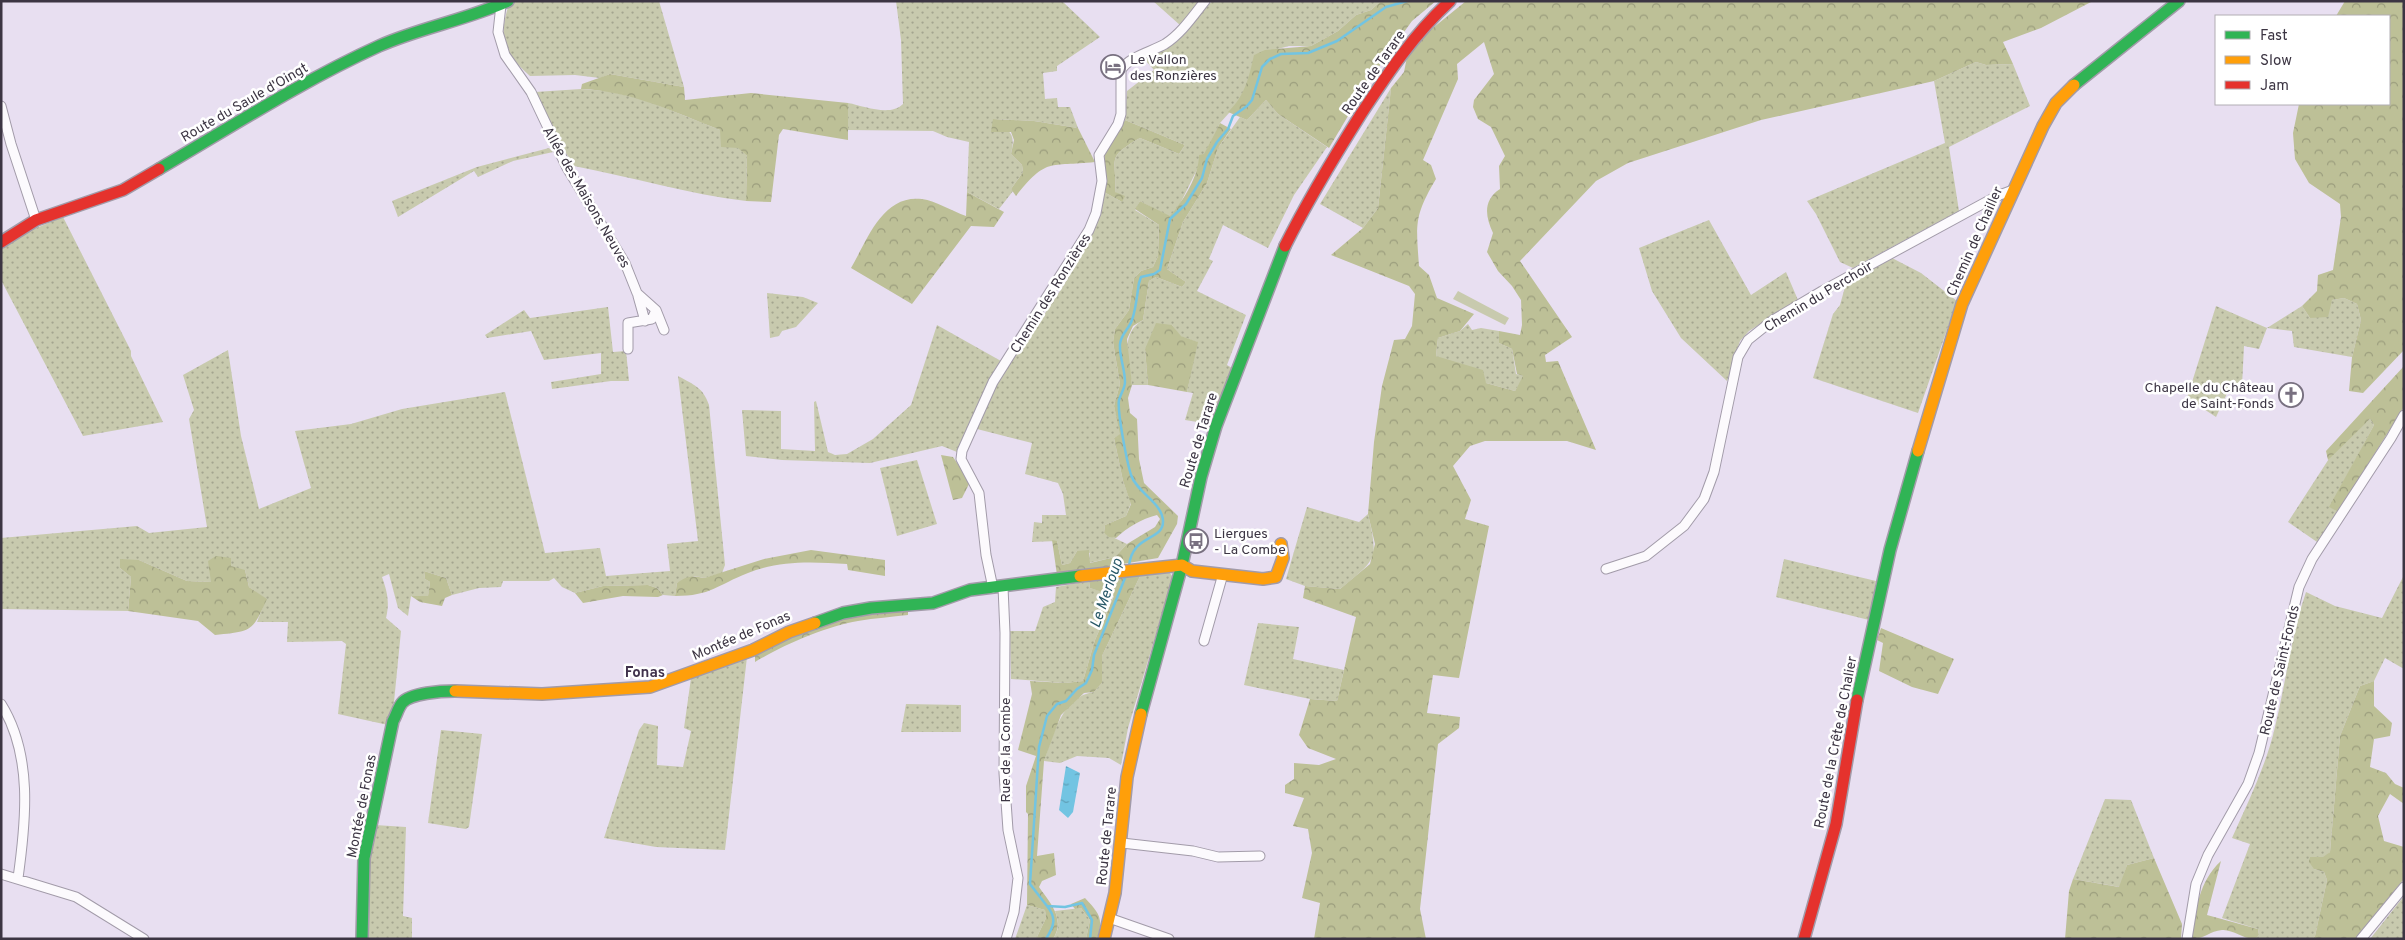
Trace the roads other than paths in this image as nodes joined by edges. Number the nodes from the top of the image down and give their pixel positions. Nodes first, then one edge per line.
1 (1205, 1) edge
2 (1450, 1) edge
3 (2179, 1) edge
4 (504, 3) edge
5 (1, 106) edge
6 (2014, 190) junction
7 (36, 220) junction
8 (1, 242) edge
9 (637, 293) junction
10 (656, 310) junction
11 (645, 321) junction
12 (664, 330) dead end
13 (628, 349) dead end
14 (2404, 414) edge
15 (1281, 544) dead end
16 (1890, 550) joint
17 (1182, 565) junction
18 (1606, 569) dead end
19 (1222, 574) junction
20 (998, 588) junction
21 (1204, 641) dead end
22 (1, 704) edge
23 (1122, 843) junction
24 (1260, 856) dead end
25 (1, 874) edge
26 (18, 878) junction
27 (2404, 887) edge
28 (1109, 918) junction
29 (144, 939) edge
30 (362, 939) edge
31 (1006, 939) edge
32 (1104, 939) edge
33 (1168, 939) edge
34 (1804, 939) edge
35 (2186, 939) edge
36 (2361, 939) edge

1 - 20 street, Chemin des Ronzières
2 - 17 street, Route de Tarare
3 - 6 street, Chemin de Chailler
4 - 7 street, Route du Saule d'Oingt
4 - 9 street, Allée des Maisons Neuves
5 - 7 street
6 - 16 street, Chemin de Chailler
6 - 18 street, Chemin du Perchoir
7 - 8 street, Route du Saule d'Oingt
9 - 10 street, Allée des Maisons Neuves
9 - 11 street
10 - 11 street
10 - 12 street, Allée des Maisons Neuves
11 - 13 street
14 - 35 street, Route de Saint-Fonds
15 - 19 street, Montée de Fonas
16 - 34 street, Route de la Crête de Chalier
17 - 19 street, Montée de Fonas
17 - 20 street, Montée de Fonas
17 - 23 street, Route de Tarare
19 - 21 street
20 - 30 street, Montée de Fonas
20 - 31 street, Rue de la Combe
22 - 26 street
23 - 24 street
23 - 28 street, Route de Tarare
25 - 26 street
26 - 29 street
27 - 36 street
28 - 32 street, Route de Tarare
28 - 33 street

